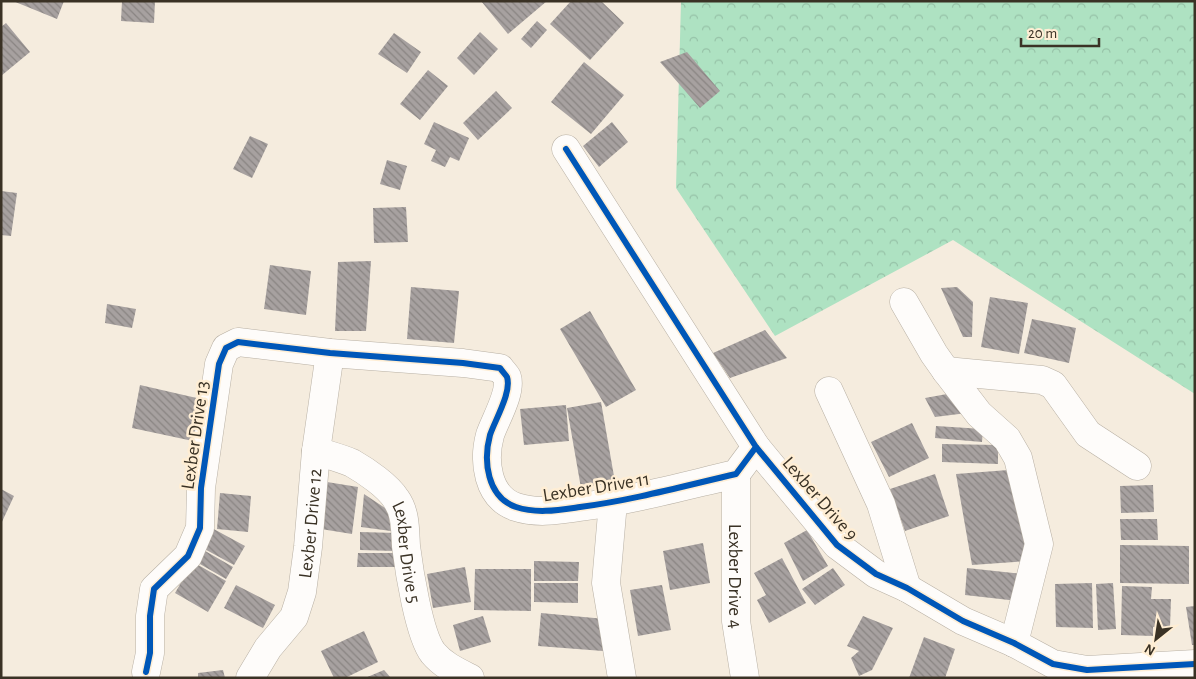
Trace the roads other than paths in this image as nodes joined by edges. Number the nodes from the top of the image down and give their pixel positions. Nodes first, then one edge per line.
1 (566, 149) dead end
2 (904, 302) dead end
3 (266, 345) joint
4 (330, 353) junction
5 (946, 371) junction
6 (829, 391) dead end
7 (756, 447) junction
8 (316, 451) junction
9 (1137, 466) dead end
10 (736, 474) junction
11 (613, 502) junction
12 (907, 588) junction
13 (1014, 643) junction
14 (1195, 664) edge
15 (146, 672) dead end
16 (250, 678) edge
17 (470, 678) edge
18 (622, 678) edge
19 (745, 678) edge

1 - 7 street, Lexber Drive 9
2 - 5 street
3 - 4 street, Lexber Drive 11
3 - 15 street, Lexber Drive 13
4 - 8 street, Lexber Drive 12
4 - 11 street, Lexber Drive 11
5 - 9 street
5 - 13 street
6 - 12 street
7 - 10 street
7 - 12 street, Lexber Drive 9
8 - 16 street, Lexber Drive 12
8 - 17 street, Lexber Drive 5
10 - 11 street, Lexber Drive 11
10 - 19 street, Lexber Drive 4
11 - 18 street
12 - 13 street, Lexber Drive 9
13 - 14 street, Lexber Drive 9

